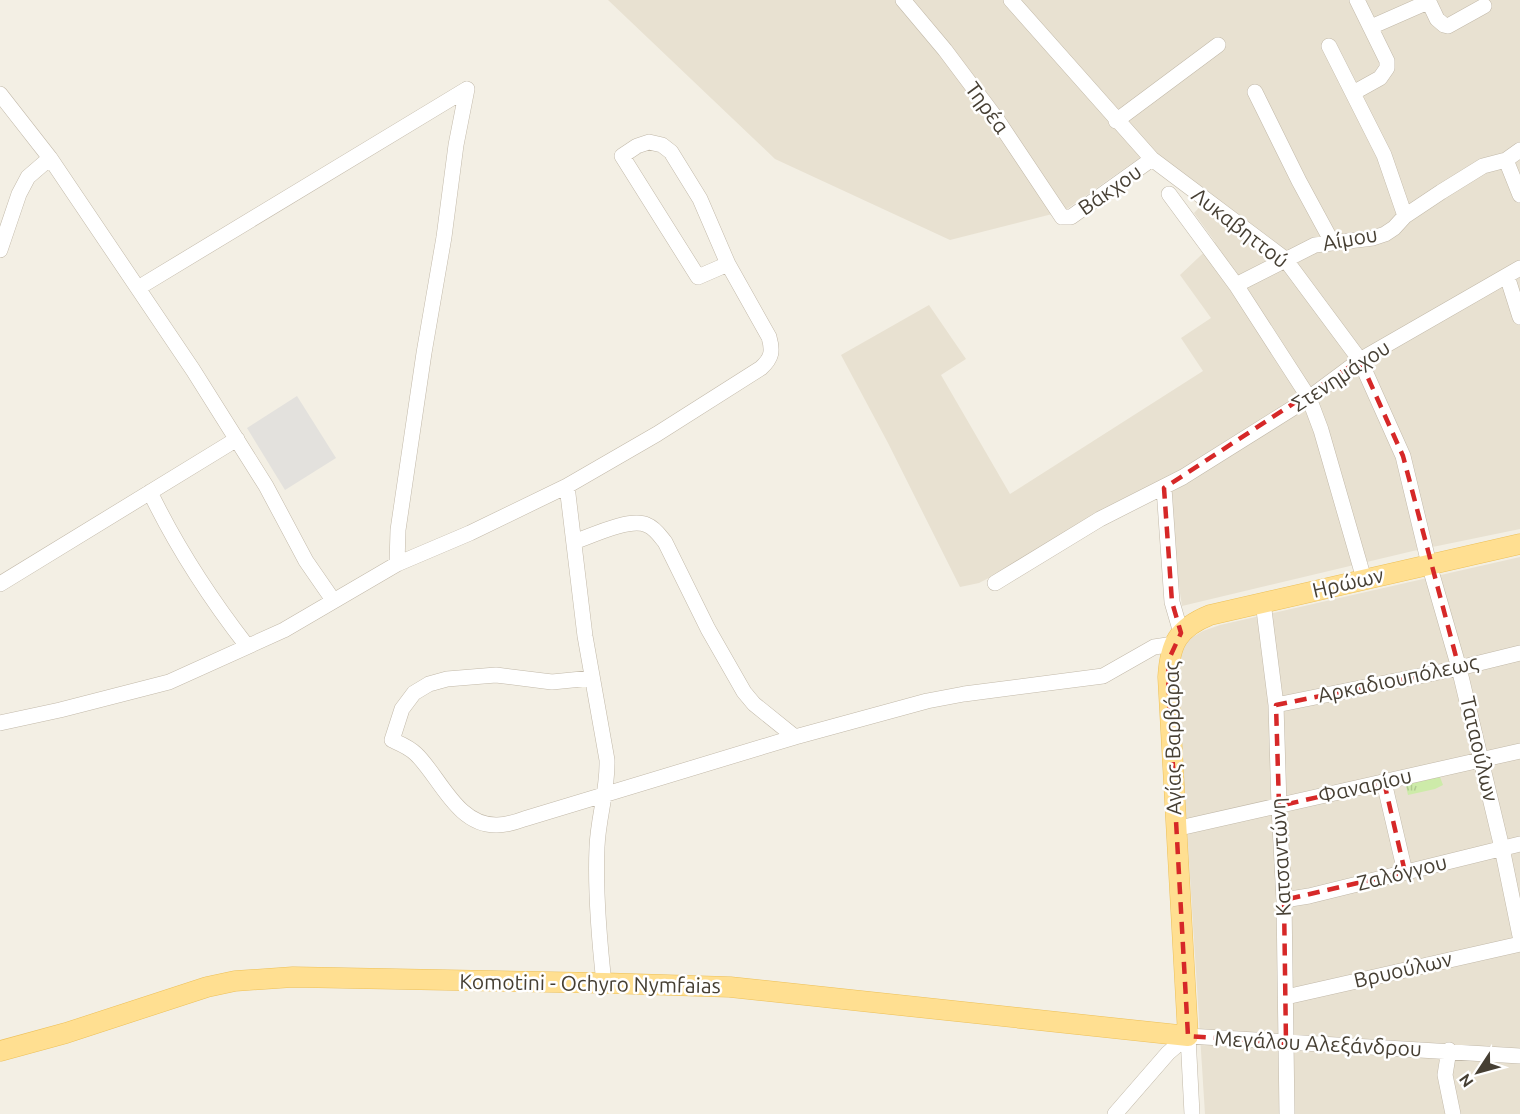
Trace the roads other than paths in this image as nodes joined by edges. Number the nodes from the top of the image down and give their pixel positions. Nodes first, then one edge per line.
1 (903, 0) edge
2 (1011, 0) edge
3 (1357, 0) edge
4 (1428, 1) edge
5 (1484, 6) dead end
6 (1371, 27) junction
7 (1218, 45) dead end
8 (1329, 46) dead end
9 (1255, 92) dead end
10 (1353, 93) junction
11 (0, 94) edge
12 (1116, 121) junction
13 (1520, 150) edge
14 (50, 158) junction
15 (1152, 159) junction
16 (1506, 160) junction
17 (1169, 194) dead end
18 (1520, 195) edge
19 (1405, 216) junction
20 (1067, 219) joint
21 (1332, 242) junction
22 (0, 250) edge
23 (1285, 259) junction
24 (728, 264) junction
25 (1514, 272) edge
26 (1236, 285) junction
27 (138, 288) junction
28 (1520, 317) edge
29 (1360, 360) junction
30 (1309, 398) junction
31 (237, 439) junction
32 (567, 486) junction
33 (1164, 488) junction
34 (150, 492) junction
35 (573, 542) junction
36 (1520, 544) edge
37 (397, 564) junction
38 (1429, 564) junction
39 (1364, 579) junction
40 (995, 583) dead end
41 (0, 584) edge
42 (333, 600) junction
43 (1263, 602) junction
44 (1178, 638) junction
45 (247, 646) junction
46 (1520, 653) edge
47 (1460, 668) junction
48 (592, 678) junction
49 (1276, 705) junction
50 (0, 723) edge
51 (795, 737) junction
52 (1520, 751) edge
53 (1481, 760) junction
54 (1384, 782) junction
55 (605, 795) junction
56 (1279, 806) junction
57 (1175, 829) junction
58 (1520, 844) edge
59 (1502, 848) junction
60 (1404, 872) junction
61 (1284, 900) junction
62 (1520, 936) edge
63 (1520, 944) edge
64 (604, 983) junction
65 (1286, 997) junction
66 (1188, 1036) junction
67 (1286, 1043) junction
68 (1449, 1050) junction
69 (0, 1051) edge
70 (1520, 1056) edge
71 (1115, 1114) edge
72 (1191, 1114) edge
73 (1287, 1114) edge
74 (1453, 1114) edge

1 - 20 street, Τηρέα
2 - 12 street, Λυκαβηττού
3 - 6 street
4 - 5 street
4 - 6 street
6 - 10 street
7 - 12 street
8 - 10 street
9 - 21 street
10 - 19 street
11 - 14 street
12 - 15 street, Λυκαβηττού
13 - 16 street, Αίμου
14 - 22 street
14 - 27 street
15 - 20 street, Βάκχου
15 - 23 street, Λυκαβηττού
16 - 18 street
16 - 19 street, Αίμου
17 - 26 street
19 - 21 street, Αίμου
21 - 23 street, Αίμου
23 - 26 street, Αίμου
23 - 29 street, Λυκαβηττού
24 - 24 street
24 - 32 street
25 - 28 street
25 - 29 street, Στενημάχου
26 - 30 street
27 - 31 street
27 - 37 street
29 - 30 street, Στενημάχου
29 - 38 street, Λυκαβηττού
30 - 33 street, Στενημάχου
30 - 39 street
31 - 34 street
31 - 42 street
32 - 35 street
32 - 37 street
33 - 40 street
33 - 44 street, Αγίας Βαρβάρας
34 - 41 street
34 - 45 street
35 - 48 street
35 - 51 street
36 - 38 main road, Ηρώων
37 - 42 street
38 - 39 main road, Ηρώων
38 - 47 street, Ταταούλων
39 - 43 main road, Ηρώων
42 - 45 street
43 - 44 main road, Ηρώων
43 - 49 street, Κατσαντώνη
44 - 51 street
44 - 57 main road, Αγίας Βαρβάρας
45 - 50 street
46 - 47 street, Αρκαδιουπόλεως
47 - 49 street, Αρκαδιουπόλεως
47 - 53 street, Ταταούλων
48 - 55 street
48 - 55 street
49 - 56 street, Κατσαντώνη
51 - 55 street
52 - 53 street, Φαναρίου
53 - 54 street, Φαναρίου
53 - 59 street, Ταταούλων
54 - 56 street, Φαναρίου
54 - 60 street
55 - 64 street
56 - 57 street, Φαναρίου
56 - 61 street, Κατσαντώνη
57 - 66 main road, Αγίας Βαρβάρας
58 - 59 street, Ζαλόγγου
59 - 60 street, Ζαλόγγου
59 - 62 street, Ταταούλων
60 - 61 street, Ζαλόγγου
61 - 65 street, Κατσαντώνη
63 - 65 street, Βρυούλων
64 - 66 main road, Komotini - Ochyro Nymfaias
64 - 69 main road, Komotini - Ochyro Nymfaias
65 - 67 street, Κατσαντώνη
66 - 67 street, Μεγάλου Αλεξάνδρου
66 - 71 street
66 - 72 street, Αγίας Βαρβάρας
67 - 68 street, Μεγάλου Αλεξάνδρου
67 - 73 street, Κατσαντώνη
68 - 70 street, Μεγάλου Αλεξάνδρου
68 - 74 street

